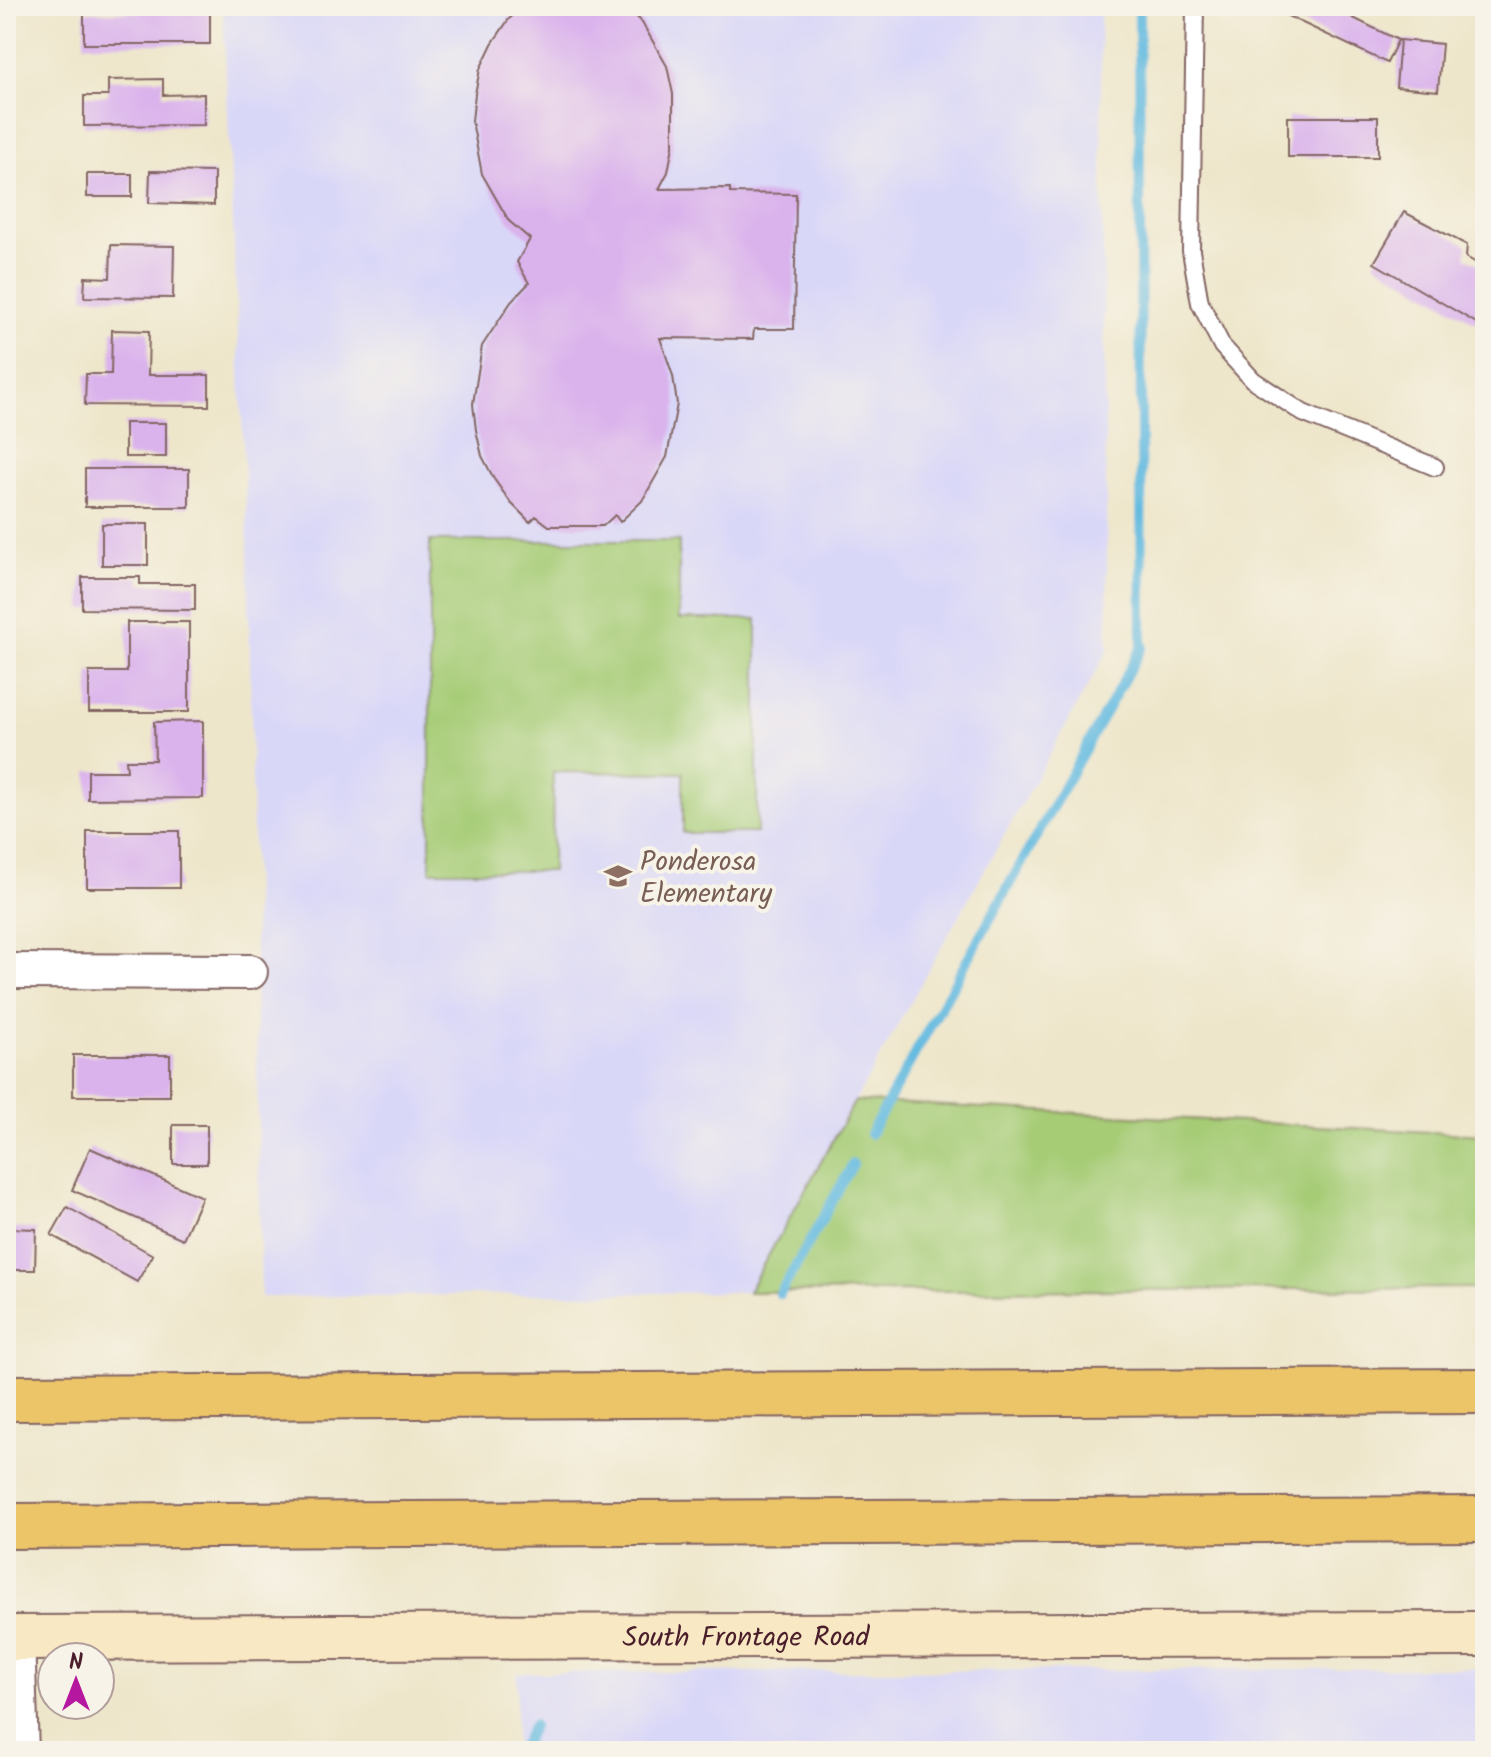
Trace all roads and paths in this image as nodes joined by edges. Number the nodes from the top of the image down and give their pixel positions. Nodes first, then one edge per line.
1 (1195, 6) edge
2 (1435, 467) dead end
3 (6, 971) edge
4 (250, 972) dead end
5 (1485, 1391) edge
6 (6, 1398) edge
7 (1485, 1519) edge
8 (6, 1526) edge
9 (1485, 1634) edge
10 (11, 1638) edge
11 (21, 1751) edge

1 - 2 lane
3 - 4 street
5 - 6 highway
7 - 8 highway
9 - 10 main road, South Frontage Road
10 - 11 street

